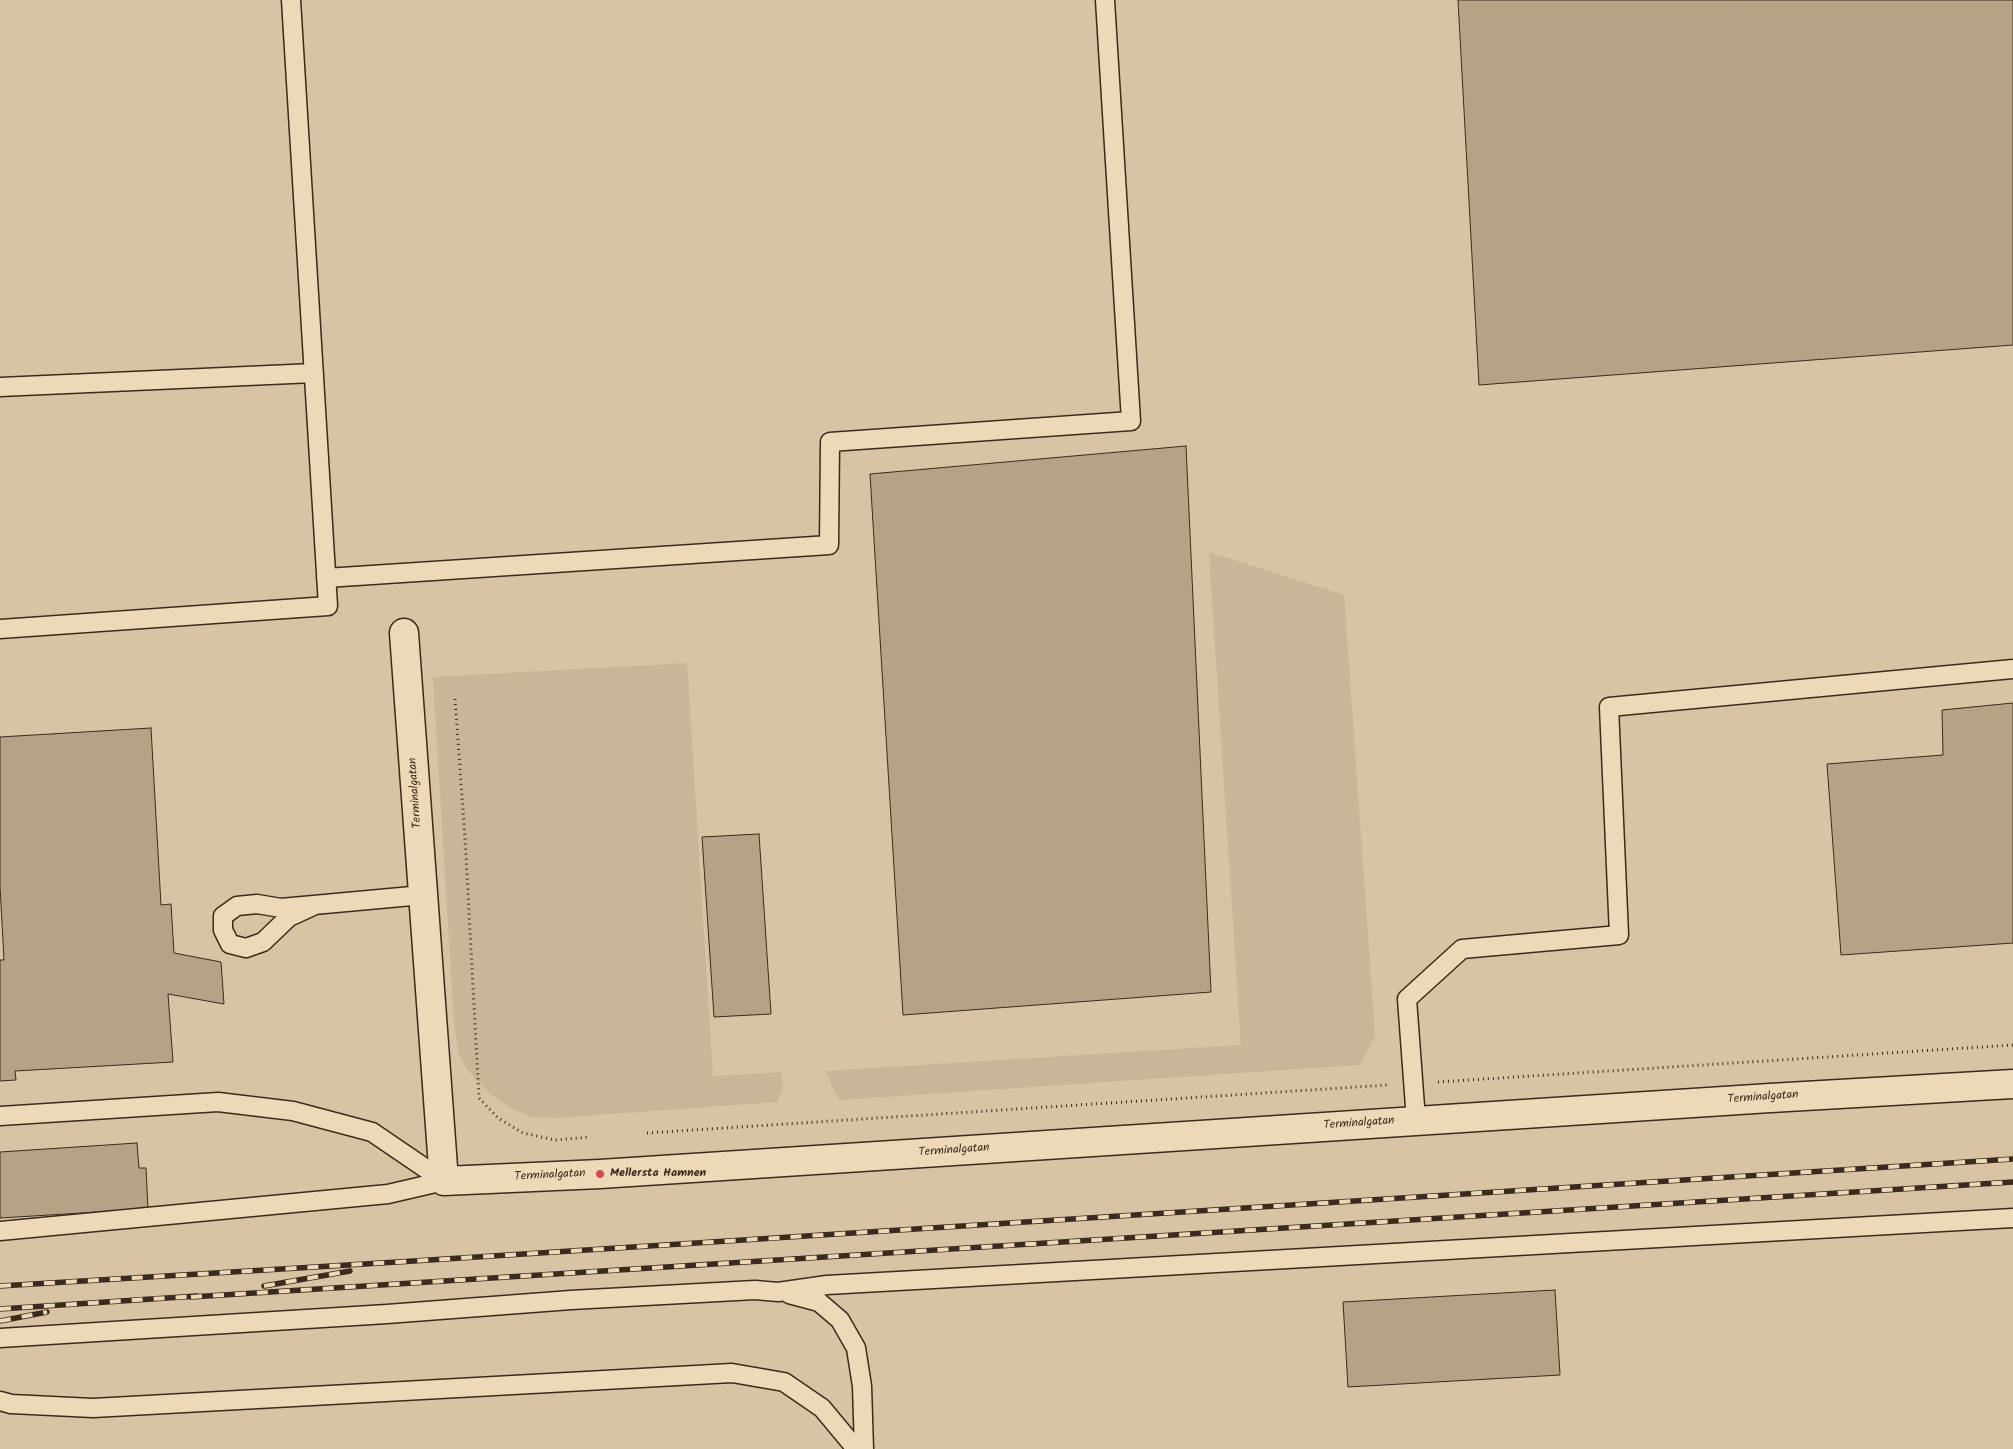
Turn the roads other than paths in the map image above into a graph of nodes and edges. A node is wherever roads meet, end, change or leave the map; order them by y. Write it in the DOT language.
graph roads {
  1 [pos="291,0"];
  2 [pos="1105,0"];
  3 [pos="314,373"];
  4 [pos="0,387"];
  5 [pos="326,578"];
  6 [pos="0,629"];
  7 [pos="404,633"];
  8 [pos="2013,669"];
  9 [pos="423,895"];
  10 [pos="314,906"];
  11 [pos="2013,1084"];
  12 [pos="0,1116"];
  13 [pos="1416,1120"];
  14 [pos="444,1181"];
  15 [pos="2013,1218"];
  16 [pos="0,1231"];
  17 [pos="778,1292"];
  18 [pos="0,1338"];
  19 [pos="0,1401"];
  20 [pos="854,1449"];
  21 [pos="864,1449"];
  1 -- 3 [label="lane"];
  2 -- 5 [label="lane"];
  3 -- 4 [label="lane"];
  3 -- 5 [label="lane"];
  5 -- 6 [label="lane"];
  7 -- 9 [label="street, Terminalgatan"];
  8 -- 13 [label="lane"];
  9 -- 10 [label="lane"];
  9 -- 14 [label="street, Terminalgatan"];
  10 -- 10 [label="lane"];
  11 -- 13 [label="street, Terminalgatan"];
  12 -- 14 [label="lane"];
  13 -- 14 [label="street, Terminalgatan"];
  14 -- 16 [label="lane"];
  15 -- 17 [label="lane"];
  17 -- 18 [label="lane"];
  17 -- 21 [label="lane"];
  19 -- 20 [label="lane"];
}
